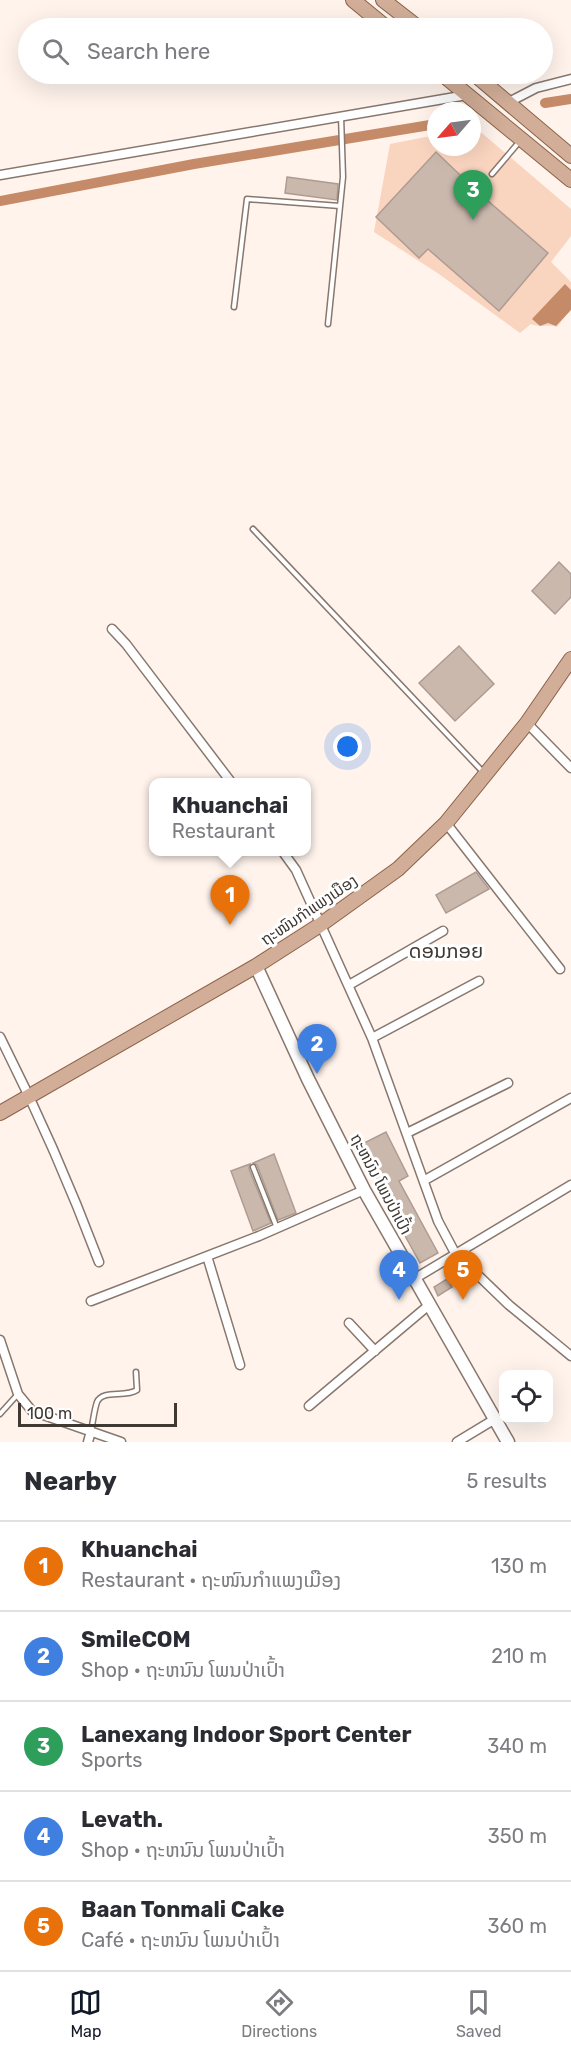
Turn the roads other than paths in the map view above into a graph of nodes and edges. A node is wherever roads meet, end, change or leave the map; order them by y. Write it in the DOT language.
graph roads {
  1 [pos="353,0"];
  2 [pos="383,0"];
  3 [pos="375,18"];
  4 [pos="406,18"];
  5 [pos="571,79"];
  6 [pos="454,84"];
  7 [pos="486,84"];
  8 [pos="552,84"];
  9 [pos="553,84"];
  10 [pos="467,94"];
  11 [pos="509,102"];
  12 [pos="340,115"];
  13 [pos="523,138"];
  14 [pos="571,156"];
  15 [pos="492,174"];
  16 [pos="0,175"];
  17 [pos="571,180"];
  18 [pos="340,206"];
  19 [pos="234,307"];
  20 [pos="328,324"];
  21 [pos="253,529"];
  22 [pos="112,629"];
  23 [pos="571,659"];
  24 [pos="527,723"];
  25 [pos="571,768"];
  26 [pos="486,774"];
  27 [pos="227,778"];
  28 [pos="446,824"];
  29 [pos="286,856"];
  30 [pos="320,925"];
  31 [pos="443,931"];
  32 [pos="256,966"];
  33 [pos="560,969"];
  34 [pos="479,981"];
  35 [pos="349,986"];
  36 [pos="0,1037"];
  37 [pos="372,1038"];
  38 [pos="508,1083"];
  39 [pos="30,1095"];
  40 [pos="571,1098"];
  41 [pos="0,1113"];
  42 [pos="407,1134"];
  43 [pos="253,1167"];
  44 [pos="424,1180"];
  45 [pos="571,1185"];
  46 [pos="364,1190"];
  47 [pos="277,1228"];
  48 [pos="455,1253"];
  49 [pos="207,1256"];
  50 [pos="99,1262"];
  51 [pos="414,1279"];
  52 [pos="91,1301"];
  53 [pos="429,1305"];
  54 [pos="349,1323"];
  55 [pos="0,1340"];
  56 [pos="375,1351"];
  57 [pos="571,1356"];
  58 [pos="240,1365"];
  59 [pos="136,1372"];
  60 [pos="18,1394"];
  61 [pos="309,1406"];
  62 [pos="0,1414"];
  63 [pos="495,1419"];
  64 [pos="91,1431"];
  65 [pos="88,1442"];
  66 [pos="121,1442"];
  67 [pos="456,1442"];
  68 [pos="508,1442"];
  1 -- 3 [label="main road"];
  2 -- 4 [label="main road"];
  5 -- 9 [label="street"];
  6 -- 10 [label="main road"];
  7 -- 11 [label="main road"];
  8 -- 11 [label="street"];
  10 -- 12 [label="street"];
  10 -- 13 [label="main road"];
  11 -- 14 [label="main road"];
  12 -- 16 [label="street"];
  12 -- 18 [label="lane"];
  13 -- 15 [label="lane"];
  13 -- 17 [label="main road"];
  18 -- 19 [label="lane"];
  18 -- 20 [label="lane"];
  21 -- 26 [label="lane"];
  22 -- 27 [label="street"];
  23 -- 24 [label="main road, ຖະໜົນກຳແພງເມືອງ"];
  24 -- 25 [label="street"];
  24 -- 26 [label="main road, ຖະໜົນກຳແພງເມືອງ"];
  26 -- 28 [label="main road, ຖະໜົນກຳແພງເມືອງ"];
  28 -- 30 [label="main road, ຖະໜົນກຳແພງເມືອງ"];
  28 -- 33 [label="street"];
  29 -- 30 [label="street"];
  30 -- 32 [label="main road, ຖະໜົນກຳແພງເມືອງ"];
  30 -- 35 [label="street"];
  31 -- 35 [label="street"];
  32 -- 39 [label="main road, ຖະໜົນກຳແພງເມືອງ"];
  32 -- 46 [label="street, ຖະຫນົນ ໂພນປ່າເປົ້າ"];
  34 -- 37 [label="street"];
  35 -- 37 [label="street"];
  36 -- 39 [label="street"];
  37 -- 42 [label="street"];
  38 -- 42 [label="street"];
  39 -- 41 [label="main road, ຖະໜົນກຳແພງເມືອງ"];
  39 -- 50 [label="street"];
  40 -- 44 [label="street"];
  42 -- 44 [label="street"];
  43 -- 47 [label="lane"];
  44 -- 48 [label="street"];
  45 -- 48 [label="street"];
  46 -- 47 [label="street"];
  46 -- 51 [label="street, ຖະຫນົນ ໂພນປ່າເປົ້າ"];
  47 -- 49 [label="street"];
  48 -- 51 [label="street"];
  48 -- 57 [label="street"];
  49 -- 52 [label="street"];
  49 -- 58 [label="street"];
  51 -- 53 [label="street, ຖະຫນົນ ໂພນປ່າເປົ້າ"];
  53 -- 56 [label="street"];
  53 -- 63 [label="street, ຖະຫນົນ ໂພນປ່າເປົ້າ"];
  54 -- 56 [label="street"];
  55 -- 60 [label="street"];
  56 -- 61 [label="street"];
  59 -- 64 [label="lane"];
  60 -- 62 [label="lane"];
  60 -- 64 [label="street"];
  63 -- 67 [label="street"];
  63 -- 68 [label="street, ຖະຫນົນ ໂພນປ່າເປົ້າ"];
  64 -- 65 [label="street"];
  64 -- 66 [label="street"];
}
